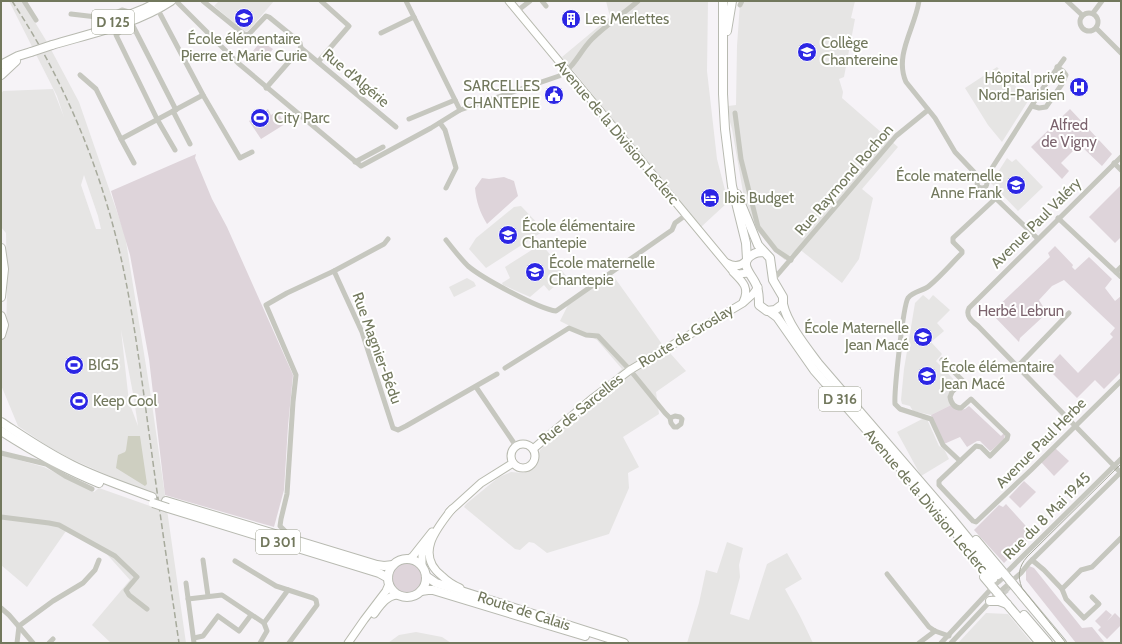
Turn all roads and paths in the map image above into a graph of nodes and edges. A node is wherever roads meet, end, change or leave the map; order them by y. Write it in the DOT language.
graph roads {
  1 [pos="24,1"];
  2 [pos="171,1"];
  3 [pos="176,1"];
  4 [pos="203,1"];
  5 [pos="321,1"];
  6 [pos="406,1"];
  7 [pos="509,1"];
  8 [pos="530,1"];
  9 [pos="542,1"];
  10 [pos="638,1"];
  11 [pos="723,1"];
  12 [pos="732,1"];
  13 [pos="919,1"];
  14 [pos="1067,1"];
  15 [pos="1102,1"];
  16 [pos="210,3"];
  17 [pos="159,4"];
  18 [pos="546,6"];
  19 [pos="517,12"];
  20 [pos="1093,13"];
  21 [pos="71,14"];
  22 [pos="1082,15"];
  23 [pos="414,17"];
  24 [pos="36,20"];
  25 [pos="131,20"];
  26 [pos="1096,28"];
  27 [pos="381,33"];
  28 [pos="301,48"];
  29 [pos="28,53"];
  30 [pos="1121,53"];
  31 [pos="723,55"];
  32 [pos="1064,59"];
  33 [pos="318,62"];
  34 [pos="1,65"];
  35 [pos="1057,67"];
  36 [pos="566,72"];
  37 [pos="1,75"];
  38 [pos="80,75"];
  39 [pos="266,88"];
  40 [pos="203,95"];
  41 [pos="456,100"];
  42 [pos="1032,106"];
  43 [pos="174,110"];
  44 [pos="460,110"];
  45 [pos="928,110"];
  46 [pos="735,113"];
  47 [pos="157,119"];
  48 [pos="409,119"];
  49 [pos="440,123"];
  50 [pos="396,127"];
  51 [pos="121,139"];
  52 [pos="190,144"];
  53 [pos="383,147"];
  54 [pos="174,150"];
  55 [pos="252,152"];
  56 [pos="1121,156"];
  57 [pos="356,162"];
  58 [pos="134,163"];
  59 [pos="1114,163"];
  60 [pos="1121,170"];
  61 [pos="731,176"];
  62 [pos="985,179"];
  63 [pos="979,180"];
  64 [pos="446,188"];
  65 [pos="985,188"];
  66 [pos="996,198"];
  67 [pos="686,215"];
  68 [pos="1058,218"];
  69 [pos="1038,238"];
  70 [pos="388,239"];
  71 [pos="446,240"];
  72 [pos="1,248"];
  73 [pos="764,252"];
  74 [pos="746,260"];
  75 [pos="789,262"];
  76 [pos="770,264"];
  77 [pos="729,266"];
  78 [pos="1121,267"];
  79 [pos="334,271"];
  80 [pos="1116,272"];
  81 [pos="749,273"];
  82 [pos="1121,277"];
  83 [pos="773,280"];
  84 [pos="758,287"];
  85 [pos="1,297"];
  86 [pos="743,303"];
  87 [pos="783,304"];
  88 [pos="760,306"];
  89 [pos="769,311"];
  90 [pos="1069,313"];
  91 [pos="1,316"];
  92 [pos="1,334"];
  93 [pos="942,360"];
  94 [pos="1018,366"];
  95 [pos="506,368"];
  96 [pos="630,370"];
  97 [pos="497,374"];
  98 [pos="1121,380"];
  99 [pos="476,387"];
  100 [pos="670,418"];
  101 [pos="1,422"];
  102 [pos="1075,426"];
  103 [pos="1,431"];
  104 [pos="516,446"];
  105 [pos="533,449"];
  106 [pos="1,453"];
  107 [pos="1121,459"];
  108 [pos="960,461"];
  109 [pos="513,463"];
  110 [pos="1114,466"];
  111 [pos="1121,473"];
  112 [pos="917,483"];
  113 [pos="92,489"];
  114 [pos="153,500"];
  115 [pos="167,504"];
  116 [pos="452,509"];
  117 [pos="1,517"];
  118 [pos="431,534"];
  119 [pos="1121,538"];
  120 [pos="324,549"];
  121 [pos="409,559"];
  122 [pos="99,560"];
  123 [pos="203,560"];
  124 [pos="1032,560"];
  125 [pos="235,561"];
  126 [pos="393,565"];
  127 [pos="422,566"];
  128 [pos="887,574"];
  129 [pos="426,576"];
  130 [pos="388,581"];
  131 [pos="186,583"];
  132 [pos="1002,584"];
  133 [pos="1062,589"];
  134 [pos="288,590"];
  135 [pos="421,591"];
  136 [pos="397,595"];
  137 [pos="208,596"];
  138 [pos="1092,597"];
  139 [pos="188,599"];
  140 [pos="990,601"];
  141 [pos="501,604"];
  142 [pos="1008,604"];
  143 [pos="1,608"];
  144 [pos="146,609"];
  145 [pos="252,615"];
  146 [pos="264,623"];
  147 [pos="19,626"];
  148 [pos="935,631"];
  149 [pos="948,635"];
  150 [pos="53,639"];
  151 [pos="194,640"];
  152 [pos="952,641"];
  153 [pos="17,643"];
  154 [pos="33,643"];
  155 [pos="49,643"];
  156 [pos="260,643"];
  157 [pos="289,643"];
  158 [pos="349,643"];
  159 [pos="606,643"];
  160 [pos="624,643"];
  161 [pos="918,643"];
  162 [pos="940,643"];
  163 [pos="1040,643"];
  164 [pos="1048,643"];
  165 [pos="1055,643"];
  166 [pos="1062,643"];
  1 -- 24 [label="street"];
  2 -- 17 [label="main road, D 125"];
  3 -- 39 [label="street"];
  4 -- 16 [label="street"];
  5 -- 33 [label="street"];
  6 -- 23 [label="street"];
  7 -- 19 [label="main road, Avenue de la Division Leclerc"];
  8 -- 19 [label="street"];
  9 -- 18 [label="street"];
  10 -- 36 [label="street"];
  11 -- 31 [label="main road"];
  12 -- 31 [label="main road"];
  13 -- 45 [label="street"];
  14 -- 22 [label="street"];
  15 -- 20 [label="street"];
  16 -- 28 [label="street, Rue d'Algérie"];
  17 -- 25 [label="main road, D 125"];
  17 -- 40 [label="street"];
  19 -- 36 [label="main road, Avenue de la Division Leclerc"];
  20 -- 22 [label="street"];
  20 -- 26 [label="street"];
  21 -- 25 [label="street"];
  22 -- 26 [label="street"];
  23 -- 27 [label="street"];
  23 -- 41 [label="street"];
  25 -- 29 [label="main road, D 125, bridge"];
  25 -- 43 [label="street"];
  25 -- 47 [label="street"];
  26 -- 30 [label="street"];
  28 -- 33 [label="street, Rue d'Algérie"];
  28 -- 39 [label="street"];
  29 -- 34 [label="main road, D 125"];
  29 -- 37 [label="main road, D 125"];
  31 -- 61 [label="main road"];
  32 -- 35 [label="street"];
  33 -- 50 [label="street, Rue d'Algérie"];
  35 -- 42 [label="street"];
  35 -- 42 [label="street"];
  36 -- 44 [label="street"];
  36 -- 67 [label="main road, Avenue de la Division Leclerc"];
  38 -- 51 [label="street"];
  39 -- 57 [label="street"];
  40 -- 43 [label="street"];
  40 -- 55 [label="street"];
  41 -- 44 [label="street"];
  41 -- 48 [label="street"];
  42 -- 62 [label="street"];
  43 -- 47 [label="street"];
  43 -- 52 [label="street"];
  44 -- 49 [label="street"];
  45 -- 63 [label="street"];
  45 -- 75 [label="street, Rue Raymond Rochon"];
  46 -- 75 [label="street"];
  47 -- 51 [label="street"];
  47 -- 54 [label="street"];
  49 -- 57 [label="street"];
  49 -- 64 [label="street"];
  51 -- 58 [label="street"];
  53 -- 57 [label="street"];
  56 -- 59 [label="street, Avenue Paul Valéry"];
  59 -- 60 [label="street"];
  59 -- 68 [label="street, Avenue Paul Valéry"];
  61 -- 73 [label="main road, Avenue de la Division Leclerc"];
  61 -- 74 [label="main road"];
  62 -- 63 [label="street"];
  62 -- 65 [label="street"];
  63 -- 65 [label="street"];
  65 -- 66 [label="street"];
  66 -- 69 [label="street"];
  66 -- 108 [label="street"];
  67 -- 71 [label="street"];
  67 -- 77 [label="main road, Avenue de la Division Leclerc"];
  68 -- 69 [label="street, Avenue Paul Valéry"];
  68 -- 80 [label="street"];
  69 -- 94 [label="street, Avenue Paul Valéry"];
  70 -- 79 [label="street"];
  72 -- 85 [label="main road"];
  73 -- 74 [label="main road"];
  73 -- 76 [label="main road, Avenue de la Division Leclerc"];
  74 -- 77 [label="main road"];
  74 -- 81 [label="main road"];
  75 -- 76 [label="street"];
  75 -- 83 [label="street, Rue Raymond Rochon"];
  76 -- 83 [label="main road, Avenue de la Division Leclerc"];
  77 -- 81 [label="main road"];
  77 -- 86 [label="main road, Avenue de la Division Leclerc"];
  78 -- 80 [label="street"];
  79 -- 99 [label="street, Rue Magnier-Bédu"];
  79 -- 120 [label="street"];
  80 -- 82 [label="street"];
  81 -- 84 [label="main road"];
  83 -- 87 [label="main road, Avenue de la Division Leclerc"];
  84 -- 86 [label="main road, Route de Groslay"];
  84 -- 88 [label="main road"];
  86 -- 88 [label="main road, Route de Groslay"];
  86 -- 96 [label="main road, Route de Groslay"];
  87 -- 89 [label="main road"];
  87 -- 112 [label="main road, Avenue de la Division Leclerc / D 316"];
  88 -- 89 [label="main road, Avenue de la Division Leclerc"];
  89 -- 112 [label="main road, Avenue de la Division Leclerc / D 316"];
  90 -- 94 [label="street"];
  91 -- 92 [label="main road"];
  93 -- 108 [label="street"];
  94 -- 102 [label="street"];
  95 -- 96 [label="street"];
  96 -- 100 [label="street"];
  96 -- 105 [label="main road, Rue de Sarcelles"];
  97 -- 99 [label="street"];
  98 -- 102 [label="street, Avenue Paul Herbe"];
  99 -- 104 [label="street"];
  101 -- 114 [label="main road, D 301"];
  102 -- 108 [label="street, Avenue Paul Herbe"];
  102 -- 110 [label="street"];
  103 -- 114 [label="main road, D 301"];
  104 -- 105 [label="main road"];
  104 -- 109 [label="main road"];
  105 -- 109 [label="main road"];
  106 -- 113 [label="street"];
  107 -- 110 [label="street, Rue du 8 Mai 1945"];
  109 -- 116 [label="main road"];
  110 -- 111 [label="street"];
  110 -- 132 [label="street, Rue du 8 Mai 1945"];
  111 -- 124 [label="street, Rue du 8 Mai 1945"];
  112 -- 132 [label="main road, Avenue de la Division Leclerc / D 316"];
  112 -- 132 [label="main road"];
  114 -- 115 [label="main road, D 301, bridge"];
  115 -- 120 [label="main road, D 301"];
  115 -- 130 [label="main road, D 301"];
  116 -- 118 [label="main road"];
  116 -- 141 [label="main road"];
  117 -- 144 [label="street"];
  118 -- 121 [label="main road"];
  118 -- 127 [label="main road"];
  119 -- 133 [label="street"];
  120 -- 126 [label="main road, D 301"];
  121 -- 126 [label="main road"];
  121 -- 127 [label="main road"];
  122 -- 147 [label="street"];
  123 -- 137 [label="street"];
  124 -- 132 [label="street, Rue du 8 Mai 1945"];
  124 -- 133 [label="street"];
  125 -- 134 [label="street"];
  126 -- 130 [label="main road"];
  127 -- 129 [label="main road"];
  128 -- 148 [label="street"];
  129 -- 135 [label="main road"];
  129 -- 141 [label="main road, Route de Calais"];
  130 -- 136 [label="main road"];
  130 -- 158 [label="main road"];
  131 -- 139 [label="street"];
  132 -- 140 [label="street, Rue du 8 Mai 1945"];
  132 -- 142 [label="main road"];
  132 -- 149 [label="street, Rue du 8 Mai 1945"];
  132 -- 164 [label="main road, Avenue de la Division Leclerc / D 316"];
  132 -- 165 [label="main road, Avenue de la Division Leclerc / D 316"];
  132 -- 166 [label="main road"];
  133 -- 138 [label="street"];
  134 -- 146 [label="street"];
  134 -- 157 [label="street"];
  135 -- 136 [label="main road"];
  135 -- 159 [label="main road, Route de Calais"];
  136 -- 158 [label="main road"];
  137 -- 139 [label="street"];
  137 -- 145 [label="street"];
  139 -- 151 [label="street"];
  140 -- 142 [label="main road"];
  140 -- 152 [label="street, Rue du 8 Mai 1945"];
  141 -- 160 [label="main road, Route de Calais"];
  142 -- 163 [label="main road"];
  143 -- 147 [label="street"];
  145 -- 146 [label="street"];
  145 -- 151 [label="street"];
  146 -- 156 [label="street"];
  147 -- 153 [label="street"];
  147 -- 154 [label="street"];
  148 -- 149 [label="street"];
  148 -- 161 [label="street"];
  149 -- 152 [label="street"];
  149 -- 162 [label="street, Rue du 8 Mai 1945"];
  150 -- 155 [label="street"];
}
